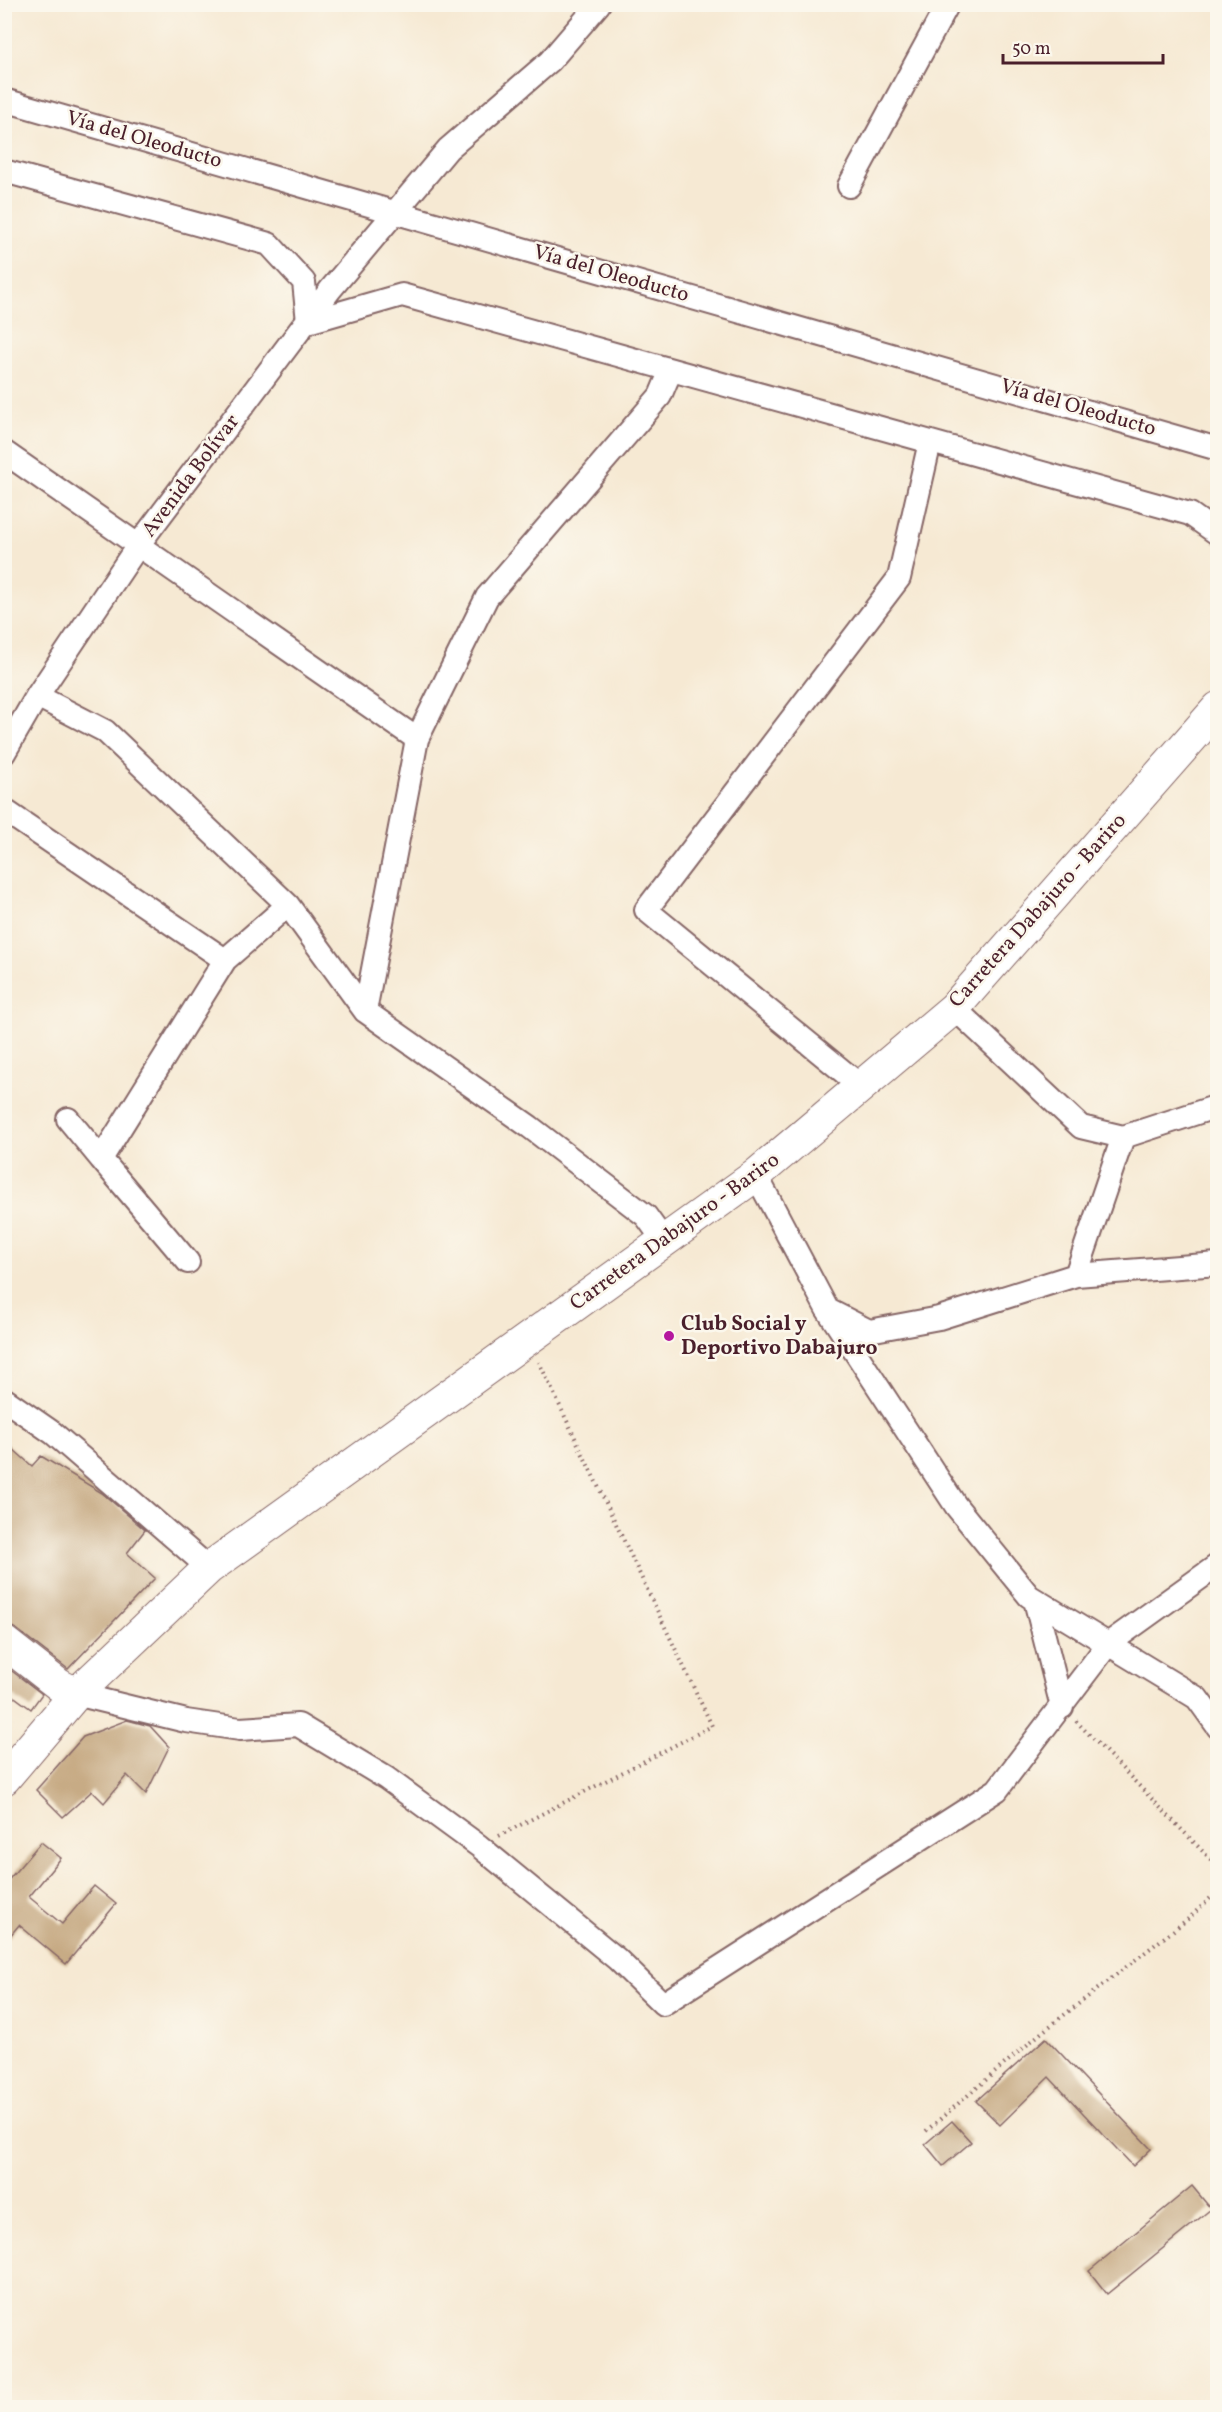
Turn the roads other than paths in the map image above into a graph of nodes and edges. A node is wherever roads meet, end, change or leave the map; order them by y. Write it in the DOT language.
graph roads {
  1 [pos="599,4"];
  2 [pos="948,4"];
  3 [pos="4,100"];
  4 [pos="4,171"];
  5 [pos="849,186"];
  6 [pos="395,212"];
  7 [pos="308,322"];
  8 [pos="671,370"];
  9 [pos="930,442"];
  10 [pos="1218,448"];
  11 [pos="4,452"];
  12 [pos="1218,534"];
  13 [pos="139,544"];
  14 [pos="38,696"];
  15 [pos="1218,708"];
  16 [pos="417,739"];
  17 [pos="4,753"];
  18 [pos="4,810"];
  19 [pos="288,905"];
  20 [pos="225,960"];
  21 [pos="954,1008"];
  22 [pos="365,1011"];
  23 [pos="862,1087"];
  24 [pos="1218,1106"];
  25 [pos="68,1119"];
  26 [pos="1123,1137"];
  27 [pos="100,1159"];
  28 [pos="756,1175"];
  29 [pos="664,1241"];
  30 [pos="188,1262"];
  31 [pos="1218,1264"];
  32 [pos="1076,1275"];
  33 [pos="827,1309"];
  34 [pos="4,1399"];
  35 [pos="1218,1565"];
  36 [pos="209,1568"];
  37 [pos="1035,1600"];
  38 [pos="4,1642"];
  39 [pos="1108,1644"];
  40 [pos="76,1694"];
  41 [pos="1062,1707"];
  42 [pos="1218,1727"];
  43 [pos="4,1779"];
  1 -- 6 [label="street, Avenida Bolívar"];
  2 -- 5 [label="street"];
  3 -- 6 [label="street, Vía del Oleoducto"];
  4 -- 7 [label="street"];
  6 -- 7 [label="street, Avenida Bolívar"];
  6 -- 10 [label="street, Vía del Oleoducto"];
  7 -- 8 [label="street"];
  7 -- 13 [label="street, Avenida Bolívar"];
  8 -- 9 [label="street"];
  8 -- 16 [label="street"];
  9 -- 12 [label="street"];
  9 -- 23 [label="street"];
  11 -- 13 [label="street"];
  13 -- 14 [label="street, Avenida Bolívar"];
  13 -- 16 [label="street"];
  14 -- 17 [label="street, Avenida Bolívar"];
  14 -- 19 [label="street"];
  15 -- 21 [label="street, Carretera Dabajuro - Bariro"];
  16 -- 22 [label="street"];
  18 -- 20 [label="street"];
  19 -- 20 [label="street"];
  19 -- 22 [label="street"];
  20 -- 27 [label="street"];
  21 -- 23 [label="street, Carretera Dabajuro - Bariro"];
  21 -- 26 [label="street"];
  22 -- 29 [label="street"];
  23 -- 28 [label="street, Carretera Dabajuro - Bariro"];
  24 -- 26 [label="street"];
  25 -- 27 [label="street"];
  26 -- 32 [label="street"];
  27 -- 30 [label="street"];
  28 -- 29 [label="street, Carretera Dabajuro - Bariro"];
  28 -- 33 [label="street"];
  29 -- 36 [label="street, Carretera Dabajuro - Bariro"];
  31 -- 32 [label="street"];
  32 -- 33 [label="street"];
  33 -- 37 [label="street"];
  34 -- 36 [label="street"];
  35 -- 39 [label="street"];
  36 -- 40 [label="street, Carretera Dabajuro - Bariro"];
  37 -- 39 [label="street"];
  37 -- 41 [label="street"];
  38 -- 40 [label="street"];
  39 -- 41 [label="street"];
  39 -- 42 [label="street"];
  40 -- 41 [label="street"];
  40 -- 43 [label="street, Carretera Dabajuro - Bariro"];
}
